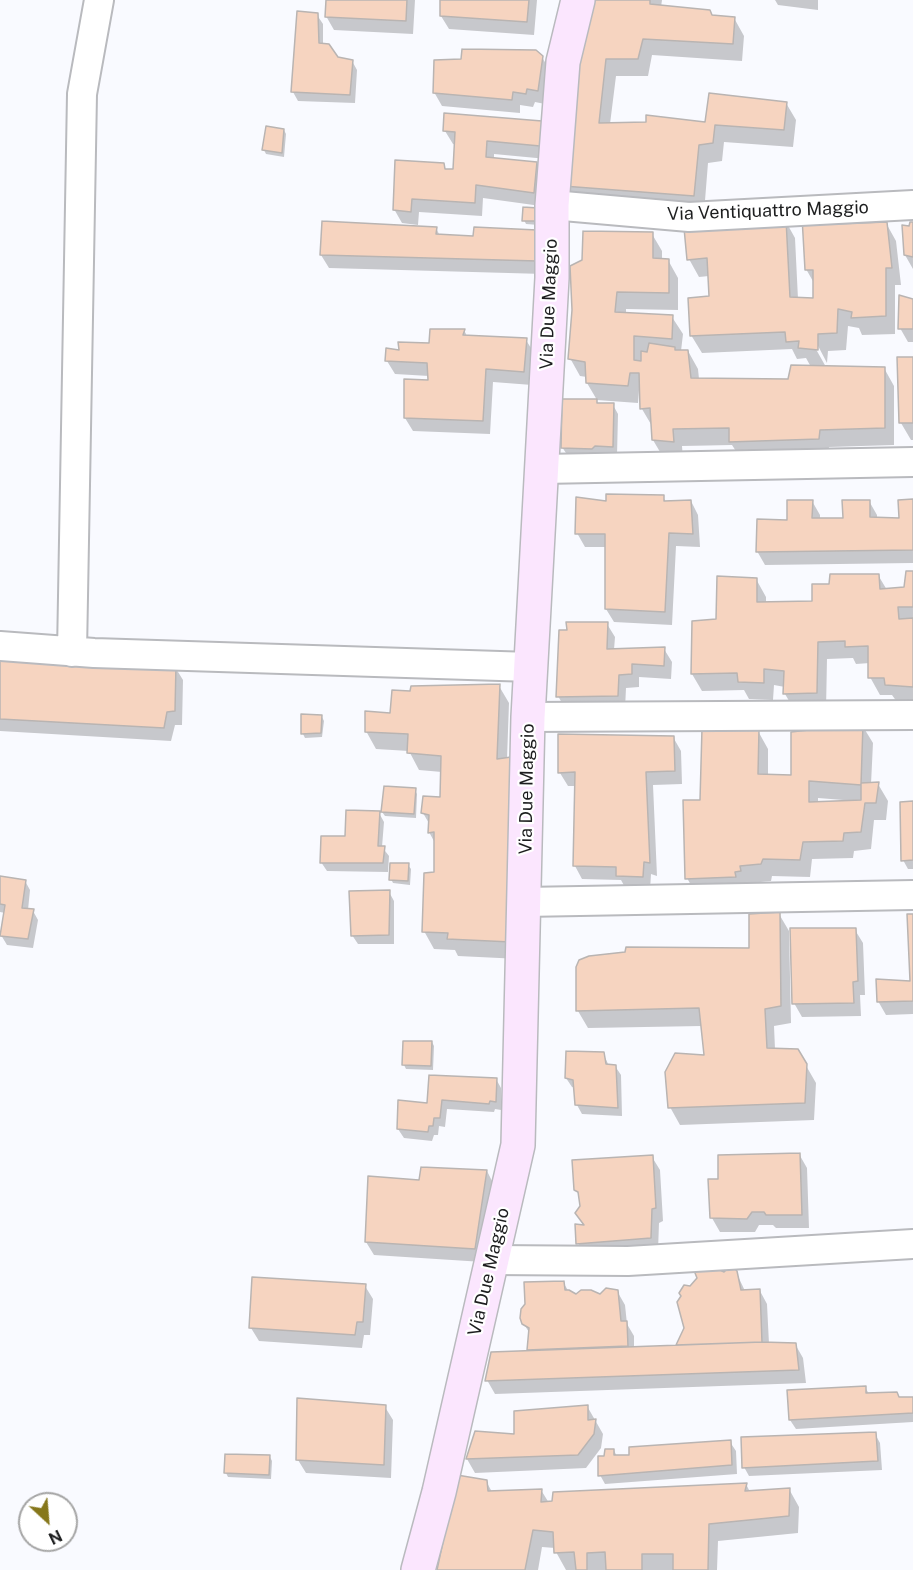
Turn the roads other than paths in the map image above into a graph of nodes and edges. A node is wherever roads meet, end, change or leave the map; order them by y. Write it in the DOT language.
graph roads {
  1 [pos="99,0"];
  2 [pos="578,0"];
  3 [pos="552,205"];
  4 [pos="913,205"];
  5 [pos="913,462"];
  6 [pos="542,468"];
  7 [pos="0,646"];
  8 [pos="72,652"];
  9 [pos="531,667"];
  10 [pos="913,715"];
  11 [pos="528,717"];
  12 [pos="913,895"];
  13 [pos="524,902"];
  14 [pos="913,1244"];
  15 [pos="492,1260"];
  16 [pos="418,1570"];
  1 -- 8 [label="street"];
  2 -- 3 [label="main road, Via Due Maggio"];
  3 -- 4 [label="street, Via Ventiquattro Maggio"];
  3 -- 6 [label="main road, Via Due Maggio"];
  5 -- 6 [label="street"];
  6 -- 9 [label="main road, Via Due Maggio"];
  7 -- 8 [label="street"];
  8 -- 9 [label="street"];
  9 -- 11 [label="main road, Via Due Maggio"];
  10 -- 11 [label="street"];
  11 -- 13 [label="main road, Via Due Maggio"];
  12 -- 13 [label="street"];
  13 -- 15 [label="main road, Via Due Maggio"];
  14 -- 15 [label="street"];
  15 -- 16 [label="main road, Via Due Maggio"];
}
